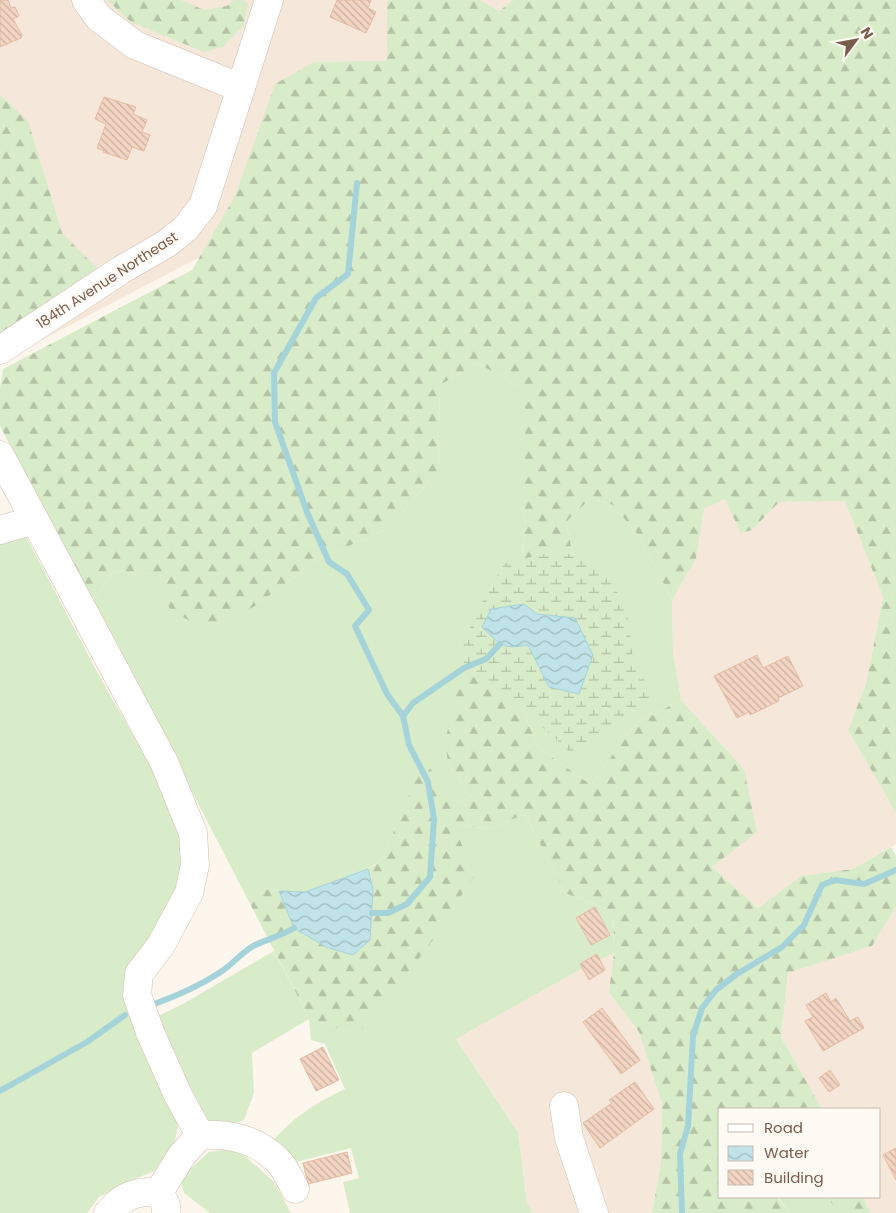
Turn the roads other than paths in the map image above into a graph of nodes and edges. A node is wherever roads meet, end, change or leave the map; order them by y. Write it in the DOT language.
graph roads {
  1 [pos="86,0"];
  2 [pos="268,0"];
  3 [pos="242,88"];
  4 [pos="0,350"];
  5 [pos="0,455"];
  6 [pos="34,520"];
  7 [pos="0,530"];
  8 [pos="564,1106"];
  9 [pos="200,1135"];
  10 [pos="295,1189"];
  11 [pos="163,1203"];
  12 [pos="108,1213"];
  13 [pos="594,1213"];
  1 -- 3 [label="street"];
  2 -- 3 [label="street, 184th Avenue Northeast"];
  3 -- 4 [label="street, 184th Avenue Northeast"];
  5 -- 6 [label="street"];
  6 -- 7 [label="street"];
  6 -- 9 [label="street"];
  8 -- 13 [label="street"];
  9 -- 10 [label="street"];
  9 -- 11 [label="street"];
  11 -- 12 [label="street"];
}
